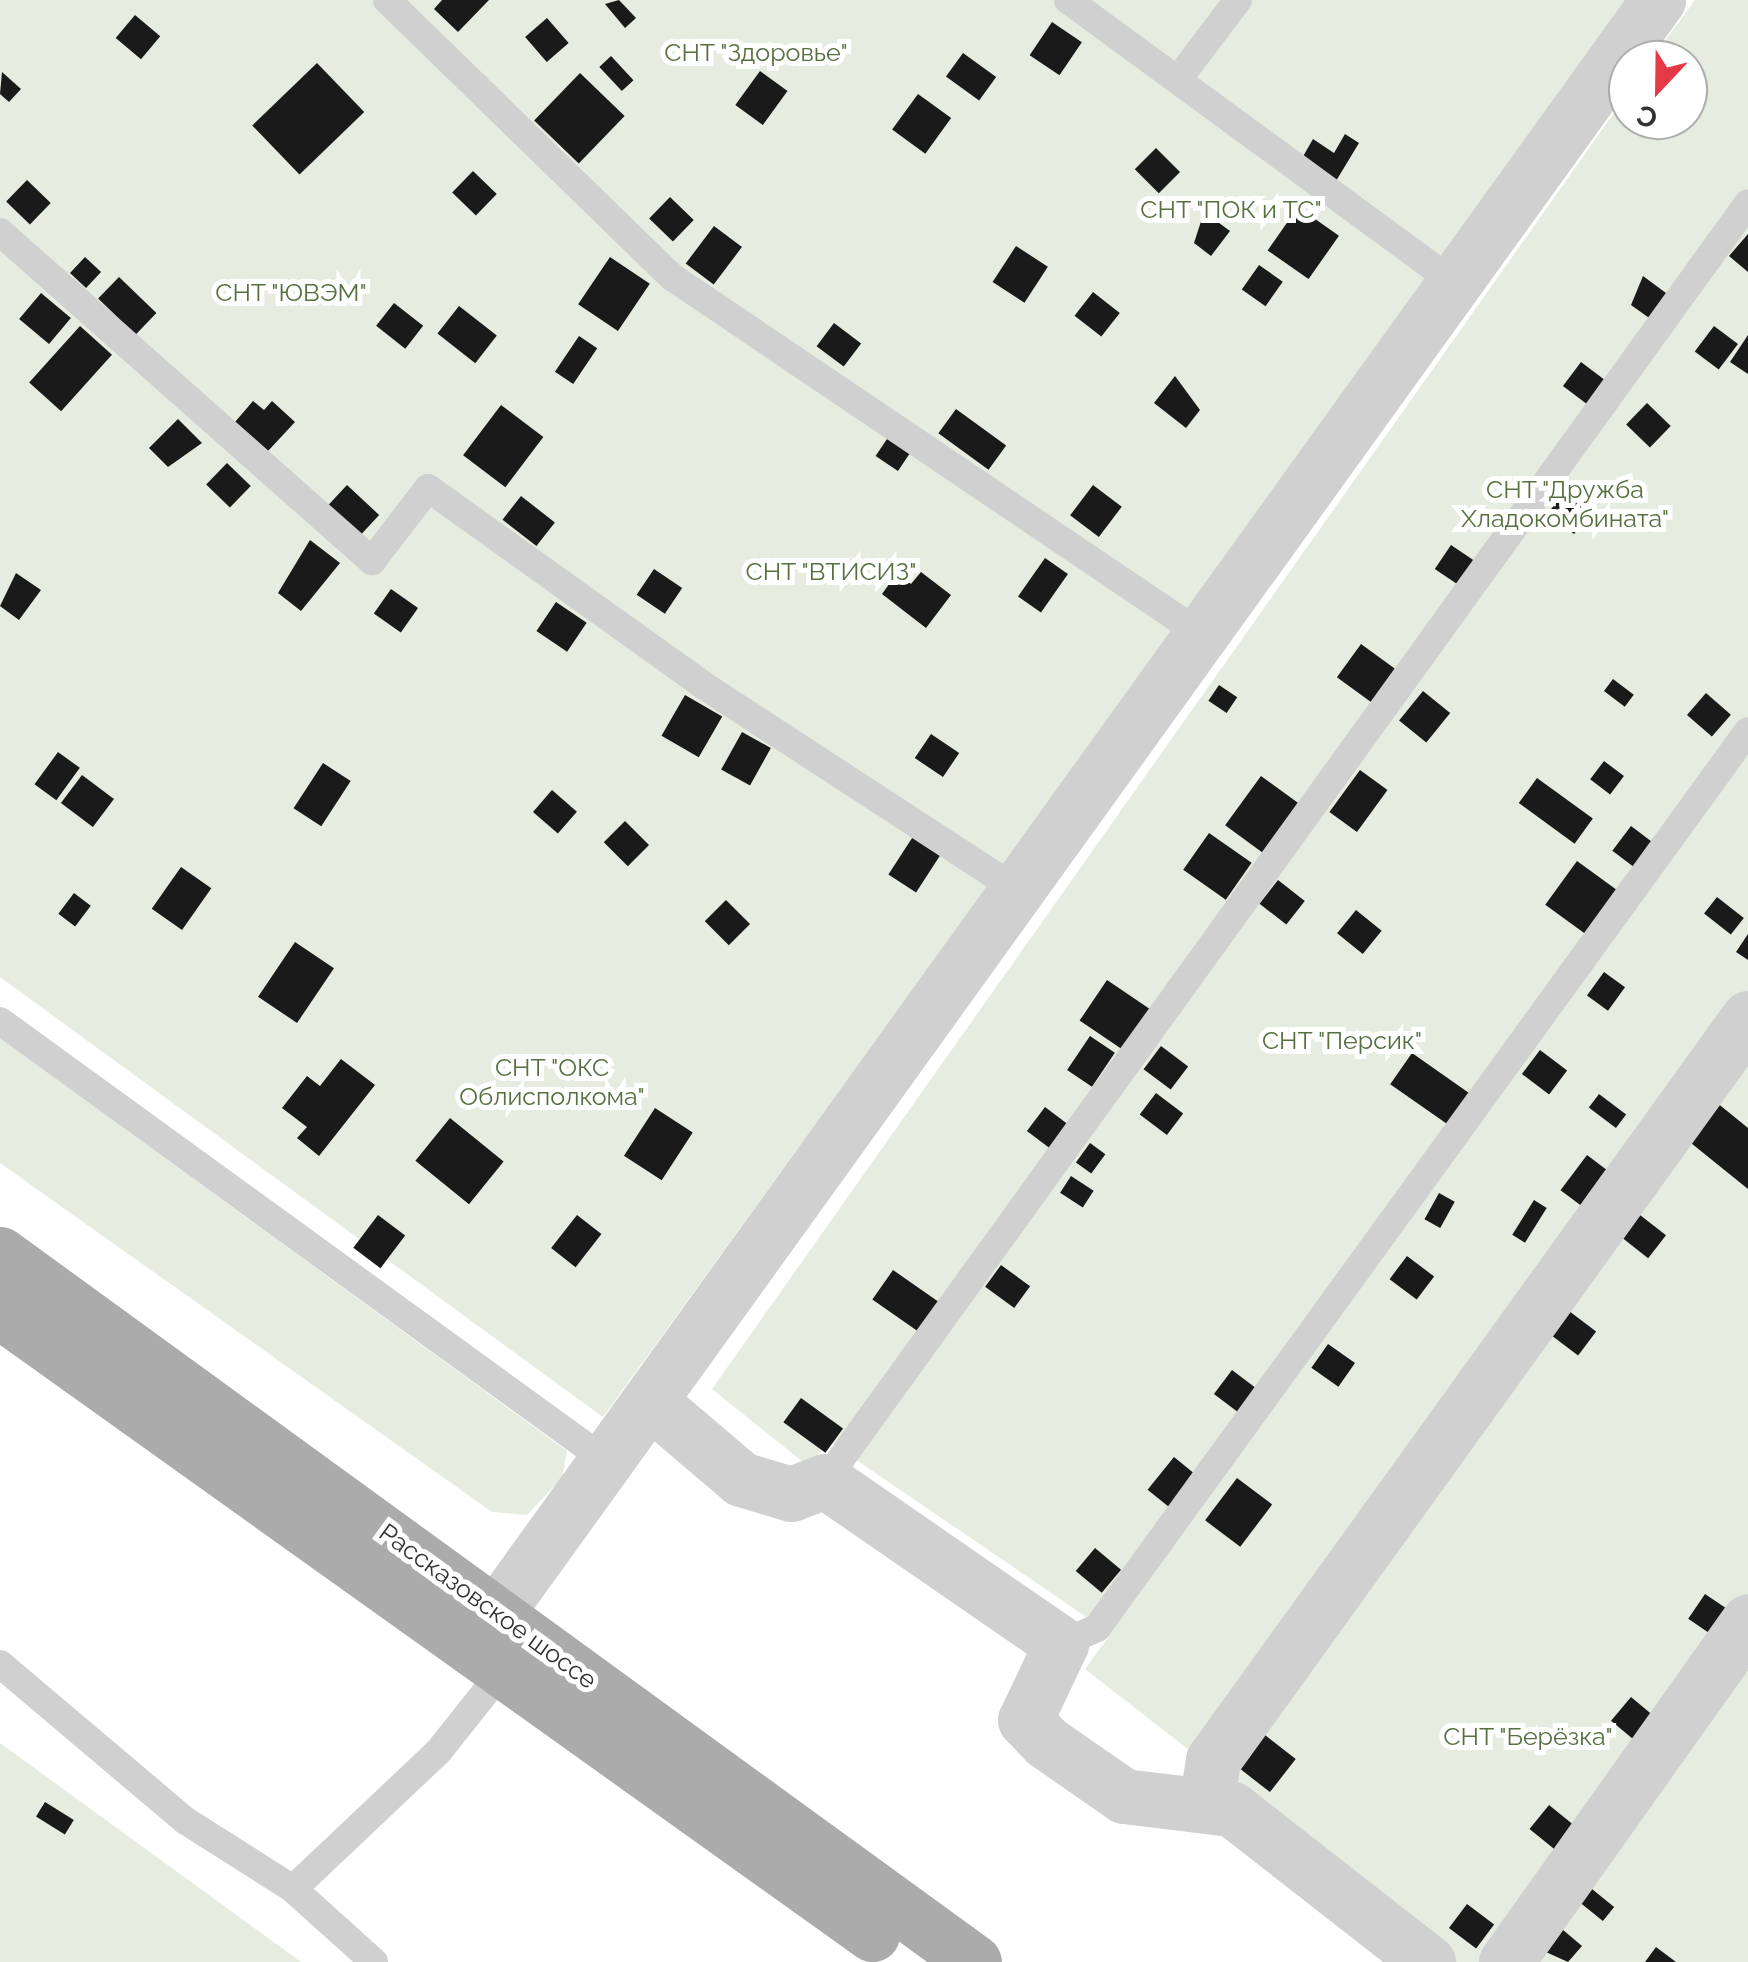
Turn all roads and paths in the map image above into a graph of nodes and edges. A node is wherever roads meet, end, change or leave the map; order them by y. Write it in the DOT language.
graph roads {
  1 [pos="387,0"];
  2 [pos="1068,0"];
  3 [pos="1238,0"];
  4 [pos="1658,0"];
  5 [pos="1179,78"];
  6 [pos="1748,202"];
  7 [pos="0,232"];
  8 [pos="1459,286"];
  9 [pos="1205,637"];
  10 [pos="1748,731"];
  11 [pos="1017,890"];
  12 [pos="1748,1018"];
  13 [pos="0,1021"];
  14 [pos="0,1254"];
  15 [pos="0,1311"];
  16 [pos="653,1404"];
  17 [pos="610,1464"];
  18 [pos="825,1480"];
  19 [pos="497,1612"];
  20 [pos="1748,1621"];
  21 [pos="1061,1644"];
  22 [pos="0,1664"];
  23 [pos="504,1668"];
  24 [pos="1206,1805"];
  25 [pos="293,1888"];
  26 [pos="374,1962"];
  27 [pos="910,1962"];
  28 [pos="974,1962"];
  29 [pos="1428,1962"];
  30 [pos="1506,1962"];
  1 -- 9 [label="lane"];
  2 -- 5 [label="lane"];
  3 -- 5 [label="lane"];
  4 -- 8 [label="street"];
  5 -- 8 [label="lane"];
  6 -- 18 [label="lane"];
  7 -- 11 [label="lane"];
  8 -- 9 [label="street"];
  9 -- 11 [label="street"];
  10 -- 21 [label="lane"];
  11 -- 16 [label="street"];
  12 -- 24 [label="street"];
  13 -- 17 [label="lane"];
  14 -- 19 [label="main road, Рассказовское шоссе"];
  15 -- 23 [label="main road, Рассказовское шоссе"];
  16 -- 17 [label="street"];
  16 -- 18 [label="street"];
  17 -- 19 [label="street"];
  18 -- 21 [label="street"];
  19 -- 28 [label="main road, Рассказовское шоссе"];
  20 -- 30 [label="street"];
  21 -- 24 [label="street"];
  22 -- 25 [label="lane"];
  23 -- 25 [label="lane"];
  23 -- 27 [label="main road, Рассказовское шоссе"];
  24 -- 29 [label="street"];
  25 -- 26 [label="lane"];
}
